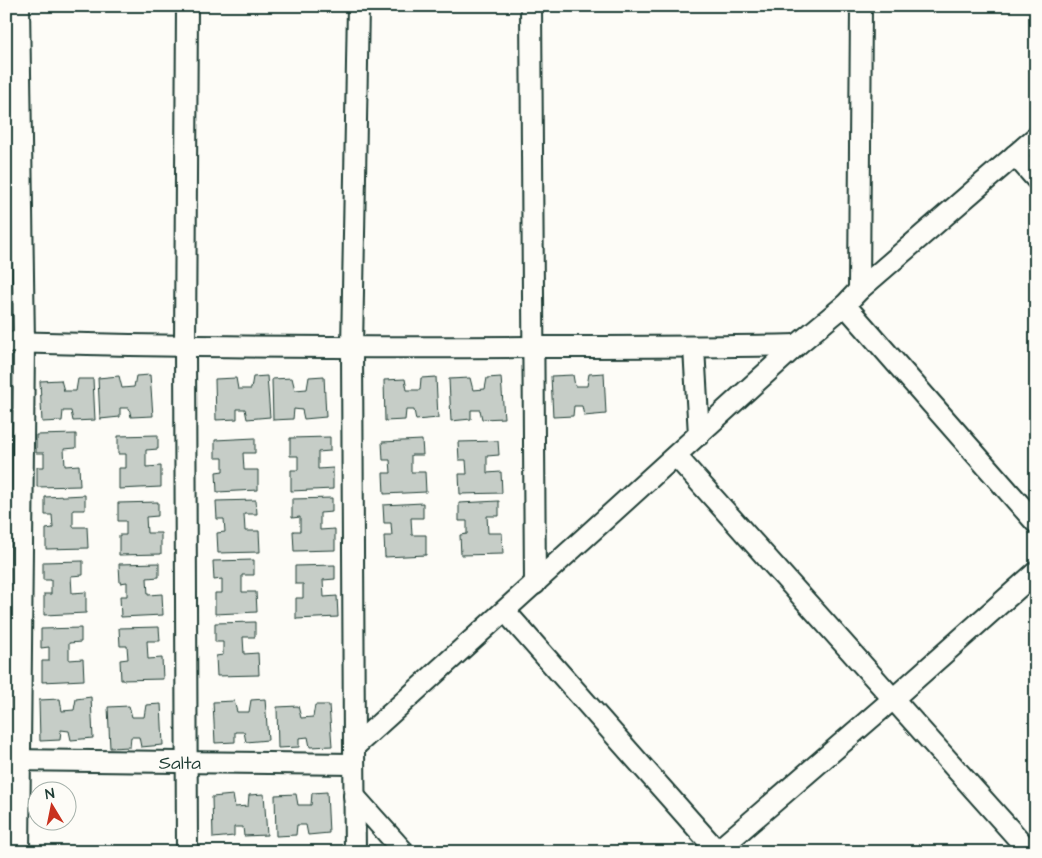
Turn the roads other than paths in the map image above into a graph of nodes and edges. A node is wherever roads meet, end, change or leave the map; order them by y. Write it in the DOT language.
graph roads {
  1 [pos="19,6"];
  2 [pos="187,6"];
  3 [pos="358,6"];
  4 [pos="531,6"];
  5 [pos="860,6"];
  6 [pos="1036,137"];
  7 [pos="1014,155"];
  8 [pos="1036,179"];
  9 [pos="859,290"];
  10 [pos="845,305"];
  11 [pos="15,343"];
  12 [pos="797,345"];
  13 [pos="185,346"];
  14 [pos="533,347"];
  15 [pos="352,348"];
  16 [pos="694,348"];
  17 [pos="698,435"];
  18 [pos="676,456"];
  19 [pos="1036,523"];
  20 [pos="1036,572"];
  21 [pos="535,584"];
  22 [pos="505,611"];
  23 [pos="893,699"];
  24 [pos="354,756"];
  25 [pos="13,760"];
  26 [pos="186,762"];
  27 [pos="354,796"];
  28 [pos="717,851"];
  29 [pos="19,852"];
  30 [pos="187,852"];
  31 [pos="355,852"];
  32 [pos="404,852"];
  33 [pos="1030,852"];
  1 -- 11 [label="street"];
  2 -- 13 [label="street"];
  3 -- 15 [label="street"];
  4 -- 14 [label="street"];
  5 -- 9 [label="street"];
  6 -- 7 [label="street"];
  7 -- 8 [label="street"];
  7 -- 9 [label="street"];
  9 -- 10 [label="street"];
  10 -- 12 [label="street"];
  10 -- 19 [label="street"];
  11 -- 13 [label="street"];
  11 -- 25 [label="street"];
  12 -- 16 [label="street"];
  12 -- 17 [label="street"];
  13 -- 15 [label="street"];
  13 -- 26 [label="street"];
  14 -- 15 [label="street"];
  14 -- 16 [label="street"];
  14 -- 21 [label="street"];
  15 -- 24 [label="street"];
  16 -- 17 [label="street"];
  17 -- 18 [label="street"];
  18 -- 21 [label="street"];
  18 -- 23 [label="street"];
  20 -- 23 [label="street"];
  21 -- 22 [label="street"];
  22 -- 24 [label="street"];
  22 -- 28 [label="street"];
  23 -- 28 [label="street"];
  23 -- 33 [label="street"];
  24 -- 26 [label="street, Salta"];
  24 -- 27 [label="street"];
  25 -- 26 [label="street, Salta"];
  25 -- 29 [label="street"];
  26 -- 30 [label="street"];
  27 -- 31 [label="street"];
  27 -- 32 [label="street"];
}
